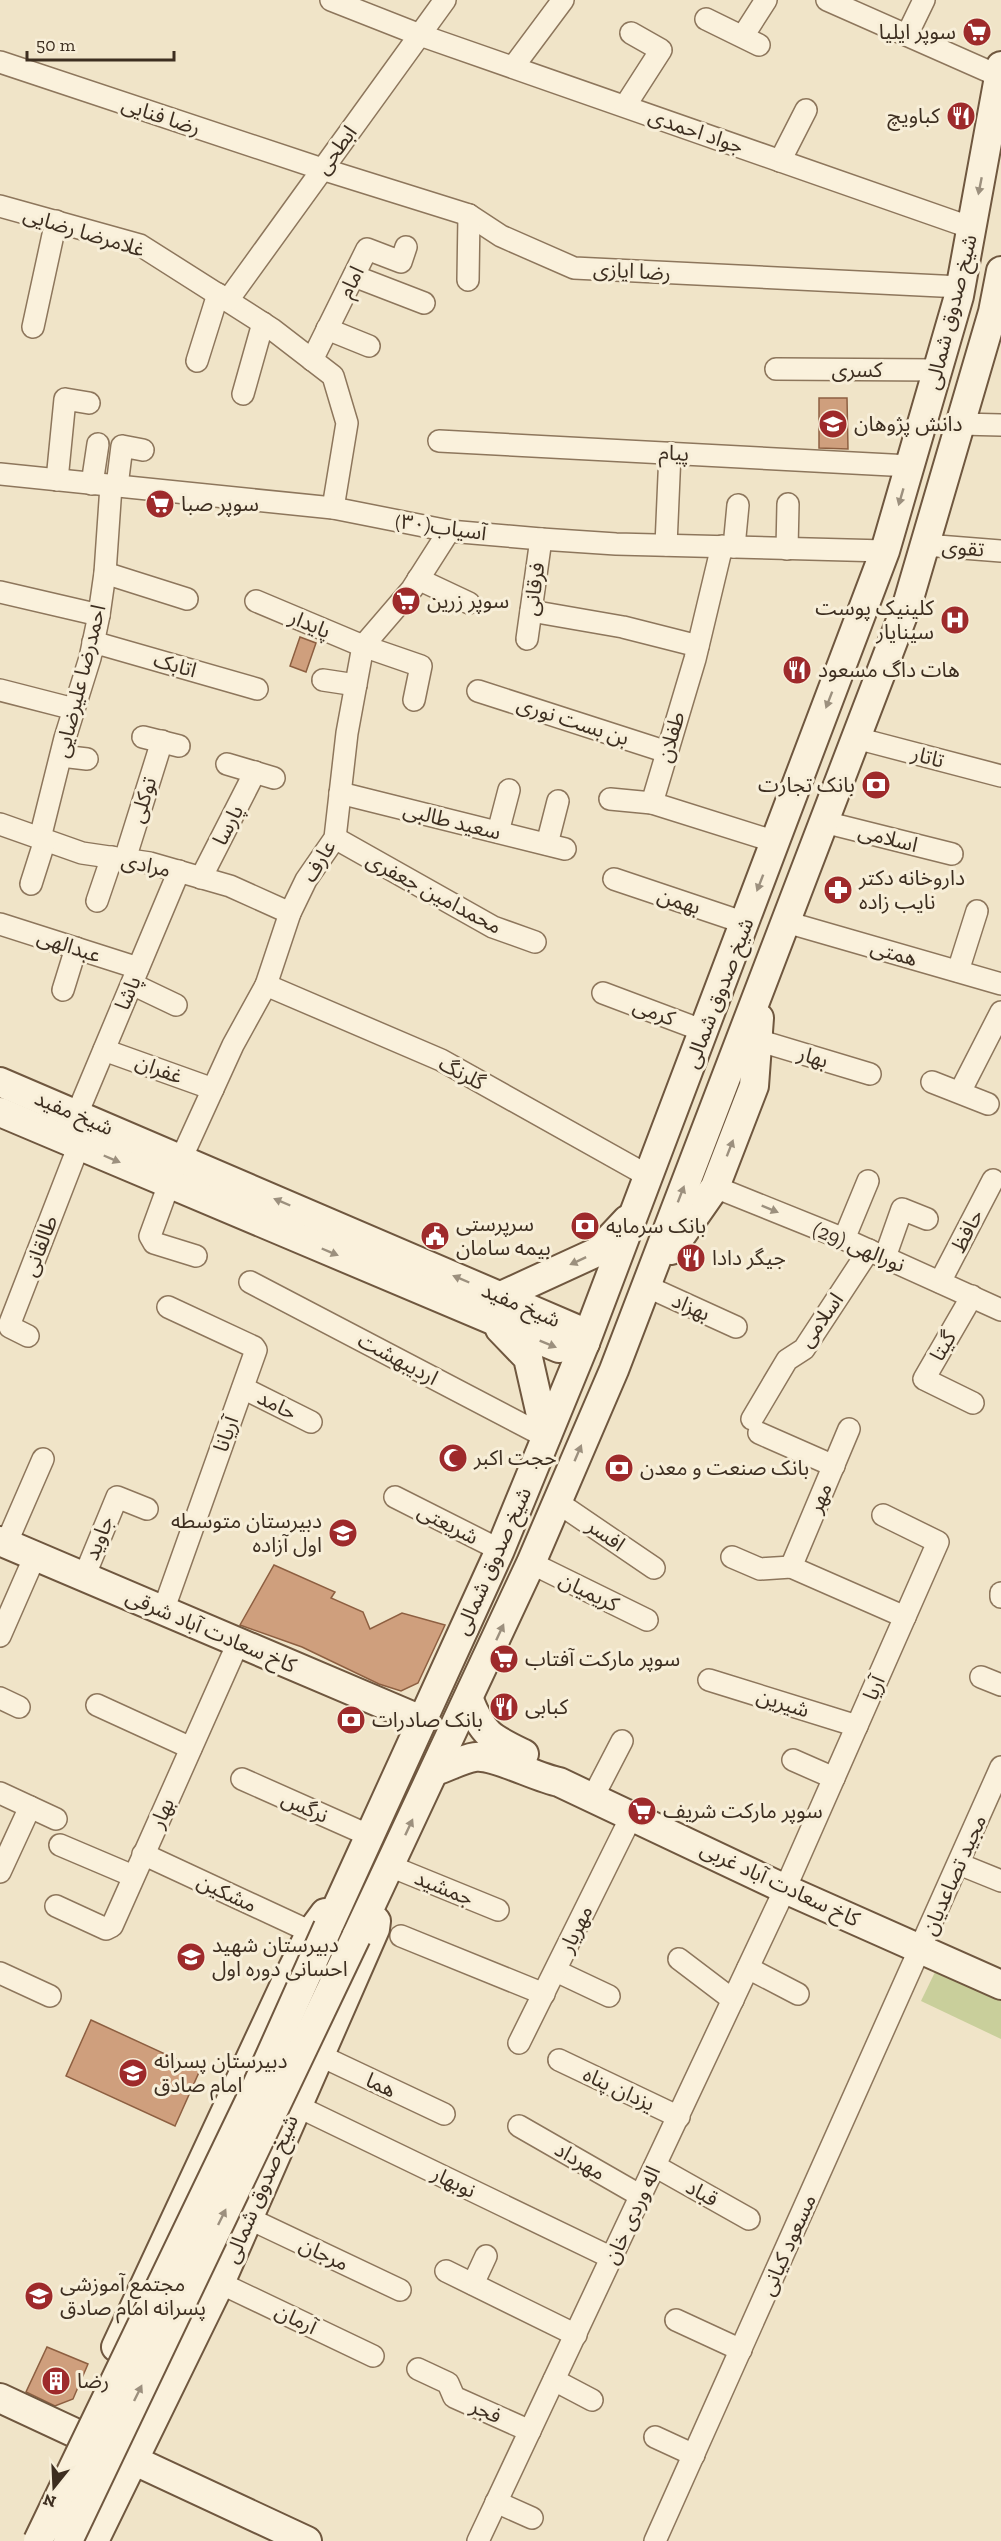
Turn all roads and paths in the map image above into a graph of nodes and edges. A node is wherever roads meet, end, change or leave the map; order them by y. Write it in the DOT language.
graph roads {
  1 [pos="331,0"];
  2 [pos="445,0"];
  3 [pos="563,0"];
  4 [pos="766,0"];
  5 [pos="924,0"];
  6 [pos="839,2"];
  7 [pos="706,19"];
  8 [pos="631,33"];
  9 [pos="420,35"];
  10 [pos="907,35"];
  11 [pos="0,62"];
  12 [pos="513,67"];
  13 [pos="1000,71"];
  14 [pos="625,106"];
  15 [pos="808,110"];
  16 [pos="993,155"];
  17 [pos="780,161"];
  18 [pos="322,169"];
  19 [pos="0,206"];
  20 [pos="470,215"];
  21 [pos="56,221"];
  22 [pos="972,228"];
  23 [pos="406,247"];
  24 [pos="1001,271"];
  25 [pos="354,276"];
  26 [pos="468,280"];
  27 [pos="961,287"];
  28 [pos="223,297"];
  29 [pos="424,303"];
  30 [pos="263,323"];
  31 [pos="33,327"];
  32 [pos="327,329"];
  33 [pos="369,346"];
  34 [pos="312,360"];
  35 [pos="197,362"];
  36 [pos="777,369"];
  37 [pos="938,370"];
  38 [pos="243,394"];
  39 [pos="89,403"];
  40 [pos="960,424"];
  41 [pos="1001,425"];
  42 [pos="439,441"];
  43 [pos="98,444"];
  44 [pos="143,450"];
  45 [pos="670,453"];
  46 [pos="910,466"];
  47 [pos="0,474"];
  48 [pos="57,480"];
  49 [pos="107,485"];
  50 [pos="788,504"];
  51 [pos="738,505"];
  52 [pos="333,508"];
  53 [pos="449,531"];
  54 [pos="541,539"];
  55 [pos="666,545"];
  56 [pos="925,545"];
  57 [pos="728,547"];
  58 [pos="787,549"];
  59 [pos="1001,550"];
  60 [pos="885,551"];
  61 [pos="105,573"];
  62 [pos="418,579"];
  63 [pos="0,592"];
  64 [pos="187,599"];
  65 [pos="256,601"];
  66 [pos="469,603"];
  67 [pos="531,611"];
  68 [pos="99,615"];
  69 [pos="527,639"];
  70 [pos="93,642"];
  71 [pos="363,646"];
  72 [pos="698,646"];
  73 [pos="323,681"];
  74 [pos="356,685"];
  75 [pos="257,688"];
  76 [pos="0,690"];
  77 [pos="478,691"];
  78 [pos="414,700"];
  79 [pos="74,709"];
  80 [pos="856,738"];
  81 [pos="162,741"];
  82 [pos="667,752"];
  83 [pos="60,756"];
  84 [pos="87,759"];
  85 [pos="227,764"];
  86 [pos="1001,776"];
  87 [pos="509,790"];
  88 [pos="340,793"];
  89 [pos="610,798"];
  90 [pos="558,801"];
  91 [pos="652,803"];
  92 [pos="824,822"];
  93 [pos="0,824"];
  94 [pos="498,832"];
  95 [pos="335,838"];
  96 [pos="43,839"];
  97 [pos="774,846"];
  98 [pos="952,854"];
  99 [pos="119,858"];
  100 [pos="808,863"];
  101 [pos="179,872"];
  102 [pos="201,878"];
  103 [pos="614,879"];
  104 [pos="31,884"];
  105 [pos="97,902"];
  106 [pos="977,911"];
  107 [pos="290,913"];
  108 [pos="786,922"];
  109 [pos="745,923"];
  110 [pos="0,924"];
  111 [pos="535,942"];
  112 [pos="76,948"];
  113 [pos="958,971"];
  114 [pos="135,976"];
  115 [pos="1001,984"];
  116 [pos="266,985"];
  117 [pos="761,987"];
  118 [pos="63,990"];
  119 [pos="603,993"];
  120 [pos="176,1005"];
  121 [pos="1001,1012"];
  122 [pos="704,1031"];
  123 [pos="757,1040"];
  124 [pos="104,1050"];
  125 [pos="870,1074"];
  126 [pos="0,1082"];
  127 [pos="932,1082"];
  128 [pos="213,1089"];
  129 [pos="960,1092"];
  130 [pos="988,1104"];
  131 [pos="0,1112"];
  132 [pos="77,1114"];
  133 [pos="79,1145"];
  134 [pos="175,1171"];
  135 [pos="650,1177"];
  136 [pos="993,1180"];
  137 [pos="867,1181"];
  138 [pos="715,1187"];
  139 [pos="637,1210"];
  140 [pos="927,1219"];
  141 [pos="844,1239"];
  142 [pos="877,1254"];
  143 [pos="196,1256"];
  144 [pos="250,1282"];
  145 [pos="940,1282"];
  146 [pos="646,1286"];
  147 [pos="972,1296"];
  148 [pos="168,1308"];
  149 [pos="497,1309"];
  150 [pos="1001,1310"];
  151 [pos="736,1328"];
  152 [pos="28,1336"];
  153 [pos="585,1343"];
  154 [pos="619,1357"];
  155 [pos="243,1388"];
  156 [pos="974,1403"];
  157 [pos="311,1422"];
  158 [pos="849,1429"];
  159 [pos="546,1437"];
  160 [pos="43,1459"];
  161 [pos="834,1466"];
  162 [pos="395,1497"];
  163 [pos="557,1502"];
  164 [pos="147,1509"];
  165 [pos="883,1515"];
  166 [pos="3,1543"];
  167 [pos="500,1550"];
  168 [pos="35,1556"];
  169 [pos="732,1557"];
  170 [pos="531,1563"];
  171 [pos="791,1567"];
  172 [pos="654,1568"];
  173 [pos="84,1577"];
  174 [pos="6,1607"];
  175 [pos="163,1611"];
  176 [pos="905,1617"];
  177 [pos="646,1620"];
  178 [pos="0,1636"];
  179 [pos="238,1643"];
  180 [pos="981,1677"];
  181 [pos="709,1680"];
  182 [pos="1001,1685"];
  183 [pos="469,1700"];
  184 [pos="97,1706"];
  185 [pos="422,1720"];
  186 [pos="857,1726"];
  187 [pos="622,1741"];
  188 [pos="191,1748"];
  189 [pos="793,1760"];
  190 [pos="1001,1767"];
  191 [pos="435,1771"];
  192 [pos="834,1778"];
  193 [pos="242,1779"];
  194 [pos="559,1782"];
  195 [pos="0,1793"];
  196 [pos="593,1797"];
  197 [pos="30,1807"];
  198 [pos="632,1815"];
  199 [pos="57,1819"];
  200 [pos="368,1835"];
  201 [pos="60,1845"];
  202 [pos="143,1854"];
  203 [pos="959,1864"];
  204 [pos="390,1866"];
  205 [pos="0,1872"];
  206 [pos="133,1876"];
  207 [pos="1001,1881"];
  208 [pos="785,1888"];
  209 [pos="376,1895"];
  210 [pos="56,1906"];
  211 [pos="498,1910"];
  212 [pos="319,1930"];
  213 [pos="401,1936"];
  214 [pos="921,1949"];
  215 [pos="679,1959"];
  216 [pos="748,1968"];
  217 [pos="556,1971"];
  218 [pos="0,1973"];
  219 [pos="1001,1985"];
  220 [pos="544,1994"];
  221 [pos="798,1994"];
  222 [pos="50,1996"];
  223 [pos="609,1996"];
  224 [pos="733,2000"];
  225 [pos="519,2043"];
  226 [pos="319,2055"];
  227 [pos="559,2060"];
  228 [pos="297,2106"];
  229 [pos="444,2114"];
  230 [pos="679,2117"];
  231 [pos="519,2126"];
  232 [pos="655,2166"];
  233 [pos="641,2196"];
  234 [pos="248,2218"];
  235 [pos="749,2219"];
  236 [pos="486,2256"];
  237 [pos="612,2258"];
  238 [pos="446,2271"];
  239 [pos="220,2283"];
  240 [pos="473,2284"];
  241 [pos="400,2290"];
  242 [pos="676,2320"];
  243 [pos="576,2335"];
  244 [pos="741,2350"];
  245 [pos="373,2355"];
  246 [pos="418,2369"];
  247 [pos="554,2380"];
  248 [pos="95,2391"];
  249 [pos="0,2398"];
  250 [pos="592,2400"];
  251 [pos="156,2416"];
  252 [pos="530,2431"];
  253 [pos="75,2433"];
  254 [pos="655,2437"];
  255 [pos="694,2455"];
  256 [pos="134,2460"];
  257 [pos="54,2479"];
  258 [pos="496,2502"];
  259 [pos="112,2505"];
  260 [pos="532,2518"];
  261 [pos="297,2539"];
  262 [pos="24,2541"];
  263 [pos="38,2541"];
  264 [pos="68,2541"];
  265 [pos="94,2541"];
  266 [pos="478,2541"];
  267 [pos="655,2541"];
  1 -- 9 [label="street, جواد احمدی"];
  2 -- 9 [label="street, ابطحی"];
  3 -- 12 [label="street"];
  4 -- 7 [label="street"];
  5 -- 10 [label="street"];
  6 -- 10 [label="street"];
  8 -- 14 [label="street"];
  9 -- 12 [label="street, جواد احمدی"];
  9 -- 18 [label="street, ابطحی"];
  10 -- 13 [label="street"];
  11 -- 18 [label="street, رضا فنایی"];
  12 -- 14 [label="street, جواد احمدی"];
  13 -- 16 [label="main road, شیخ صدوق شمالی"];
  14 -- 17 [label="street, جواد احمدی"];
  15 -- 17 [label="street"];
  16 -- 22 [label="main road, شیخ صدوق شمالی, one-way"];
  17 -- 22 [label="street, جواد احمدی"];
  18 -- 20 [label="street, رضا ایازی"];
  18 -- 28 [label="street, ابطحی"];
  19 -- 21 [label="street, غلامرضا رضایی"];
  20 -- 26 [label="street"];
  20 -- 27 [label="street, رضا ایازی"];
  21 -- 28 [label="street, غلامرضا رضایی"];
  21 -- 31 [label="street"];
  22 -- 27 [label="main road, شیخ صدوق شمالی"];
  23 -- 25 [label="street, امام"];
  24 -- 40 [label="main road, شیخ صدوق شمالی"];
  25 -- 29 [label="street"];
  25 -- 32 [label="street, امام"];
  27 -- 37 [label="main road, شیخ صدوق شمالی"];
  28 -- 30 [label="street, غلامرضا رضایی"];
  28 -- 35 [label="street, ابطحی"];
  30 -- 34 [label="street, غلامرضا رضایی"];
  30 -- 38 [label="street"];
  32 -- 33 [label="street"];
  32 -- 34 [label="street, امام"];
  34 -- 52 [label="street, غلامرضا رضایی"];
  36 -- 37 [label="street, کسری"];
  37 -- 46 [label="main road, شیخ صدوق شمالی"];
  39 -- 48 [label="street"];
  40 -- 41 [label="street"];
  40 -- 56 [label="main road, شیخ صدوق شمالی"];
  42 -- 45 [label="street, پیام"];
  43 -- 49 [label="street"];
  44 -- 49 [label="street"];
  45 -- 46 [label="street, پیام"];
  45 -- 55 [label="street"];
  46 -- 60 [label="main road, شیخ صدوق شمالی, one-way"];
  47 -- 48 [label="street, آسیاب(۳۰)"];
  48 -- 49 [label="street, آسیاب(۳۰)"];
  49 -- 52 [label="street, آسیاب(۳۰)"];
  49 -- 61 [label="street, احمدرضا علیرضایی"];
  50 -- 58 [label="street"];
  51 -- 57 [label="street, طفلان"];
  52 -- 53 [label="street, آسیاب(۳۰)"];
  53 -- 54 [label="street, آسیاب(۳۰)"];
  53 -- 62 [label="street, عارف"];
  54 -- 55 [label="street, آسیاب(۳۰)"];
  54 -- 67 [label="street, فرقانی"];
  55 -- 57 [label="street, آسیاب(۳۰)"];
  56 -- 59 [label="street, تقوی"];
  56 -- 80 [label="main road, شیخ صدوق شمالی"];
  57 -- 58 [label="street, آسیاب(۳۰)"];
  57 -- 72 [label="street, طفلان"];
  58 -- 60 [label="street, آسیاب(۳۰)"];
  60 -- 97 [label="main road, شیخ صدوق شمالی, one-way"];
  61 -- 64 [label="street"];
  61 -- 68 [label="street, احمدرضا علیرضایی"];
  62 -- 66 [label="street"];
  62 -- 71 [label="street, عارف"];
  63 -- 68 [label="street"];
  65 -- 71 [label="street, پایدار"];
  67 -- 69 [label="street, فرقانی"];
  67 -- 72 [label="street"];
  68 -- 70 [label="street, احمدرضا علیرضایی"];
  70 -- 75 [label="street, اتابک"];
  70 -- 79 [label="street, احمدرضا علیرضایی"];
  71 -- 74 [label="street, عارف"];
  71 -- 78 [label="street, پایدار"];
  72 -- 82 [label="street, طفلان"];
  73 -- 74 [label="street"];
  74 -- 88 [label="street, عارف"];
  76 -- 79 [label="street"];
  77 -- 82 [label="street, بن بست نوری"];
  79 -- 83 [label="street, احمدرضا علیرضایی"];
  80 -- 86 [label="street, تاتار"];
  80 -- 92 [label="main road, شیخ صدوق شمالی"];
  81 -- 99 [label="street, توکلی"];
  82 -- 91 [label="street, طفلان"];
  83 -- 84 [label="street"];
  83 -- 96 [label="street, احمدرضا علیرضایی"];
  85 -- 102 [label="street, پارسا"];
  87 -- 94 [label="street"];
  88 -- 94 [label="street, سعید طالبی"];
  88 -- 95 [label="street, عارف"];
  89 -- 91 [label="street"];
  90 -- 94 [label="street, سعید طالبی"];
  91 -- 97 [label="street"];
  92 -- 98 [label="street, اسلامی"];
  92 -- 100 [label="main road, شیخ صدوق شمالی"];
  93 -- 96 [label="street, مرادی"];
  95 -- 107 [label="street, عارف"];
  95 -- 111 [label="street, محمدامین جعفری"];
  96 -- 99 [label="street, مرادی"];
  96 -- 104 [label="street, احمدرضا علیرضایی"];
  97 -- 100 [label="main road"];
  97 -- 109 [label="main road, شیخ صدوق شمالی, one-way"];
  99 -- 101 [label="street, مرادی"];
  99 -- 105 [label="street, توکلی"];
  100 -- 108 [label="main road, شیخ صدوق شمالی"];
  101 -- 102 [label="street, مرادی"];
  101 -- 114 [label="street, پاشا"];
  102 -- 107 [label="street, مرادی"];
  103 -- 109 [label="street, بهمن"];
  106 -- 113 [label="street"];
  107 -- 116 [label="street, عارف"];
  108 -- 113 [label="street, همتی"];
  108 -- 117 [label="main road, شیخ صدوق شمالی"];
  109 -- 122 [label="main road, شیخ صدوق شمالی"];
  110 -- 112 [label="street, عبدالهی"];
  112 -- 114 [label="street, عبدالهی"];
  112 -- 118 [label="street"];
  113 -- 115 [label="street, همتی"];
  114 -- 120 [label="street, عبدالهی"];
  114 -- 124 [label="street, پاشا"];
  116 -- 128 [label="street, عارف"];
  116 -- 135 [label="street, گلرنگ"];
  117 -- 123 [label="main road"];
  146 -- 117 [label="main road, شیخ صدوق شمالی, one-way"];
  119 -- 122 [label="street, کرمی"];
  121 -- 129 [label="street"];
  122 -- 135 [label="main road, شیخ صدوق شمالی"];
  123 -- 125 [label="street, بهار"];
  138 -- 123 [label="main road, one-way"];
  124 -- 128 [label="street, غفران"];
  124 -- 132 [label="street, پاشا"];
  126 -- 132 [label="main road, شیخ مفید"];
  127 -- 129 [label="street"];
  128 -- 134 [label="street, عارف"];
  129 -- 130 [label="street"];
  131 -- 133 [label="main road, شیخ مفید"];
  132 -- 134 [label="main road, شیخ مفید"];
  133 -- 134 [label="main road, شیخ مفید, one-way"];
  133 -- 152 [label="street, طالقانی"];
  134 -- 143 [label="street, عارف"];
  134 -- 149 [label="main road, شیخ مفید"];
  135 -- 139 [label="main road, شیخ صدوق شمالی"];
  136 -- 145 [label="street, حافظ"];
  137 -- 141 [label="street"];
  138 -- 141 [label="street, نورالهی (29), one-way"];
  138 -- 146 [label="main road"];
  139 -- 149 [label="main road, one-way"];
  139 -- 153 [label="main road, شیخ صدوق شمالی"];
  140 -- 142 [label="street, اسلامی"];
  141 -- 142 [label="street, نورالهی (29)"];
  142 -- 145 [label="street, نورالهی (29)"];
  142 -- 161 [label="street, اسلامی"];
  144 -- 159 [label="street, اردیبهشت"];
  145 -- 147 [label="street, نورالهی (29)"];
  146 -- 151 [label="street, بهزاد"];
  146 -- 154 [label="main road, شیخ صدوق شمالی"];
  147 -- 150 [label="street, نورالهی (29)"];
  147 -- 156 [label="street, گیتا"];
  148 -- 155 [label="street, آریانا"];
  149 -- 153 [label="main road, شیخ مفید"];
  149 -- 159 [label="main road"];
  153 -- 154 [label="main road"];
  153 -- 159 [label="main road, شیخ صدوق شمالی"];
  163 -- 154 [label="main road, شیخ صدوق شمالی, one-way"];
  155 -- 157 [label="street, حامد"];
  155 -- 175 [label="street, آریانا"];
  158 -- 161 [label="street, مهر"];
  159 -- 167 [label="main road, شیخ صدوق شمالی"];
  160 -- 166 [label="street"];
  161 -- 171 [label="street, مهر"];
  162 -- 167 [label="street, شریعتی"];
  163 -- 170 [label="main road, شیخ صدوق شمالی"];
  163 -- 172 [label="street, افسر"];
  164 -- 173 [label="street, جاوید"];
  165 -- 176 [label="street, آریا"];
  166 -- 168 [label="main road, کاخ سعادت آباد شرقی"];
  167 -- 185 [label="main road, شیخ صدوق شمالی"];
  168 -- 173 [label="main road, کاخ سعادت آباد شرقی"];
  168 -- 174 [label="street"];
  169 -- 171 [label="street"];
  170 -- 177 [label="street, کریمیان"];
  183 -- 170 [label="main road, شیخ صدوق شمالی, one-way"];
  171 -- 176 [label="street"];
  173 -- 175 [label="main road, کاخ سعادت آباد شرقی"];
  174 -- 178 [label="street"];
  175 -- 179 [label="main road, کاخ سعادت آباد شرقی"];
  176 -- 186 [label="street, آریا"];
  179 -- 185 [label="main road, کاخ سعادت آباد شرقی"];
  179 -- 188 [label="street, بهار"];
  180 -- 182 [label="street"];
  181 -- 186 [label="street, شیرین"];
  183 -- 191 [label="main road, شیخ صدوق شمالی"];
  183 -- 194 [label="main road"];
  184 -- 188 [label="street"];
  185 -- 200 [label="main road, شیخ صدوق شمالی"];
  186 -- 192 [label="street, آریا"];
  187 -- 196 [label="street"];
  188 -- 202 [label="street, بهار"];
  189 -- 192 [label="street"];
  190 -- 203 [label="street, مجید تصاعدیان"];
  191 -- 194 [label="main road"];
  204 -- 191 [label="main road, شیخ صدوق شمالی, one-way"];
  192 -- 208 [label="street, آریا"];
  193 -- 200 [label="street, نرگس"];
  194 -- 196 [label="main road, کاخ سعادت آباد غربی"];
  195 -- 197 [label="street"];
  196 -- 198 [label="main road, کاخ سعادت آباد غربی"];
  197 -- 199 [label="street"];
  197 -- 205 [label="street"];
  198 -- 208 [label="main road, کاخ سعادت آباد غربی"];
  198 -- 217 [label="street, مهریار"];
  200 -- 212 [label="main road, شیخ صدوق شمالی"];
  201 -- 206 [label="street"];
  202 -- 206 [label="street, بهار"];
  202 -- 212 [label="street, مشکین"];
  203 -- 207 [label="street"];
  203 -- 214 [label="street, مجید تصاعدیان"];
  204 -- 209 [label="main road, شیخ صدوق شمالی"];
  204 -- 211 [label="street, جمشید"];
  206 -- 210 [label="street, بهار"];
  208 -- 214 [label="main road, کاخ سعادت آباد غربی"];
  208 -- 216 [label="street, اله وردی خان"];
  209 -- 226 [label="main road, شیخ صدوق شمالی"];
  264 -- 209 [label="main road, شیخ صدوق شمالی, one-way, bridge"];
  212 -- 248 [label="main road, شیخ صدوق شمالی"];
  212 -- 263 [label="main road, شیخ صدوق شمالی, bridge"];
  213 -- 220 [label="street"];
  214 -- 219 [label="main road, کاخ سعادت آباد غربی"];
  214 -- 244 [label="street, مسعود کیانی"];
  215 -- 224 [label="street"];
  216 -- 221 [label="street"];
  216 -- 224 [label="street, اله وردی خان"];
  217 -- 220 [label="street, مهریار"];
  217 -- 223 [label="street"];
  218 -- 222 [label="street"];
  220 -- 225 [label="street, مهریار"];
  224 -- 230 [label="street, اله وردی خان"];
  226 -- 228 [label="main road, شیخ صدوق شمالی"];
  226 -- 229 [label="street, هما"];
  227 -- 230 [label="street, یزدان پناه"];
  228 -- 234 [label="main road, شیخ صدوق شمالی"];
  228 -- 237 [label="street, نوبهار"];
  230 -- 232 [label="street, اله وردی خان"];
  231 -- 233 [label="street, مهرداد"];
  232 -- 233 [label="street, اله وردی خان"];
  232 -- 235 [label="street, قباد"];
  233 -- 237 [label="street, اله وردی خان"];
  234 -- 239 [label="main road, شیخ صدوق شمالی"];
  234 -- 241 [label="street, مرجان"];
  236 -- 240 [label="street"];
  237 -- 243 [label="street, اله وردی خان"];
  238 -- 240 [label="street"];
  239 -- 245 [label="street, آرمان"];
  239 -- 251 [label="main road, شیخ صدوق شمالی"];
  240 -- 243 [label="street"];
  242 -- 244 [label="street"];
  243 -- 247 [label="street, اله وردی خان"];
  244 -- 255 [label="street, مسعود کیانی"];
  246 -- 252 [label="street, فجر"];
  247 -- 250 [label="street"];
  247 -- 252 [label="street, اله وردی خان"];
  248 -- 251 [label="main road"];
  248 -- 253 [label="main road, شیخ صدوق شمالی"];
  249 -- 253 [label="main road"];
  251 -- 256 [label="main road, شیخ صدوق شمالی"];
  252 -- 258 [label="street, اله وردی خان"];
  253 -- 256 [label="main road"];
  253 -- 257 [label="main road, شیخ صدوق شمالی"];
  254 -- 255 [label="street"];
  255 -- 267 [label="street, مسعود کیانی"];
  256 -- 259 [label="main road, شیخ صدوق شمالی"];
  256 -- 261 [label="main road"];
  257 -- 259 [label="main road"];
  257 -- 262 [label="main road, شیخ صدوق شمالی"];
  258 -- 260 [label="street"];
  258 -- 266 [label="street, اله وردی خان"];
  259 -- 265 [label="main road, شیخ صدوق شمالی"];
}
